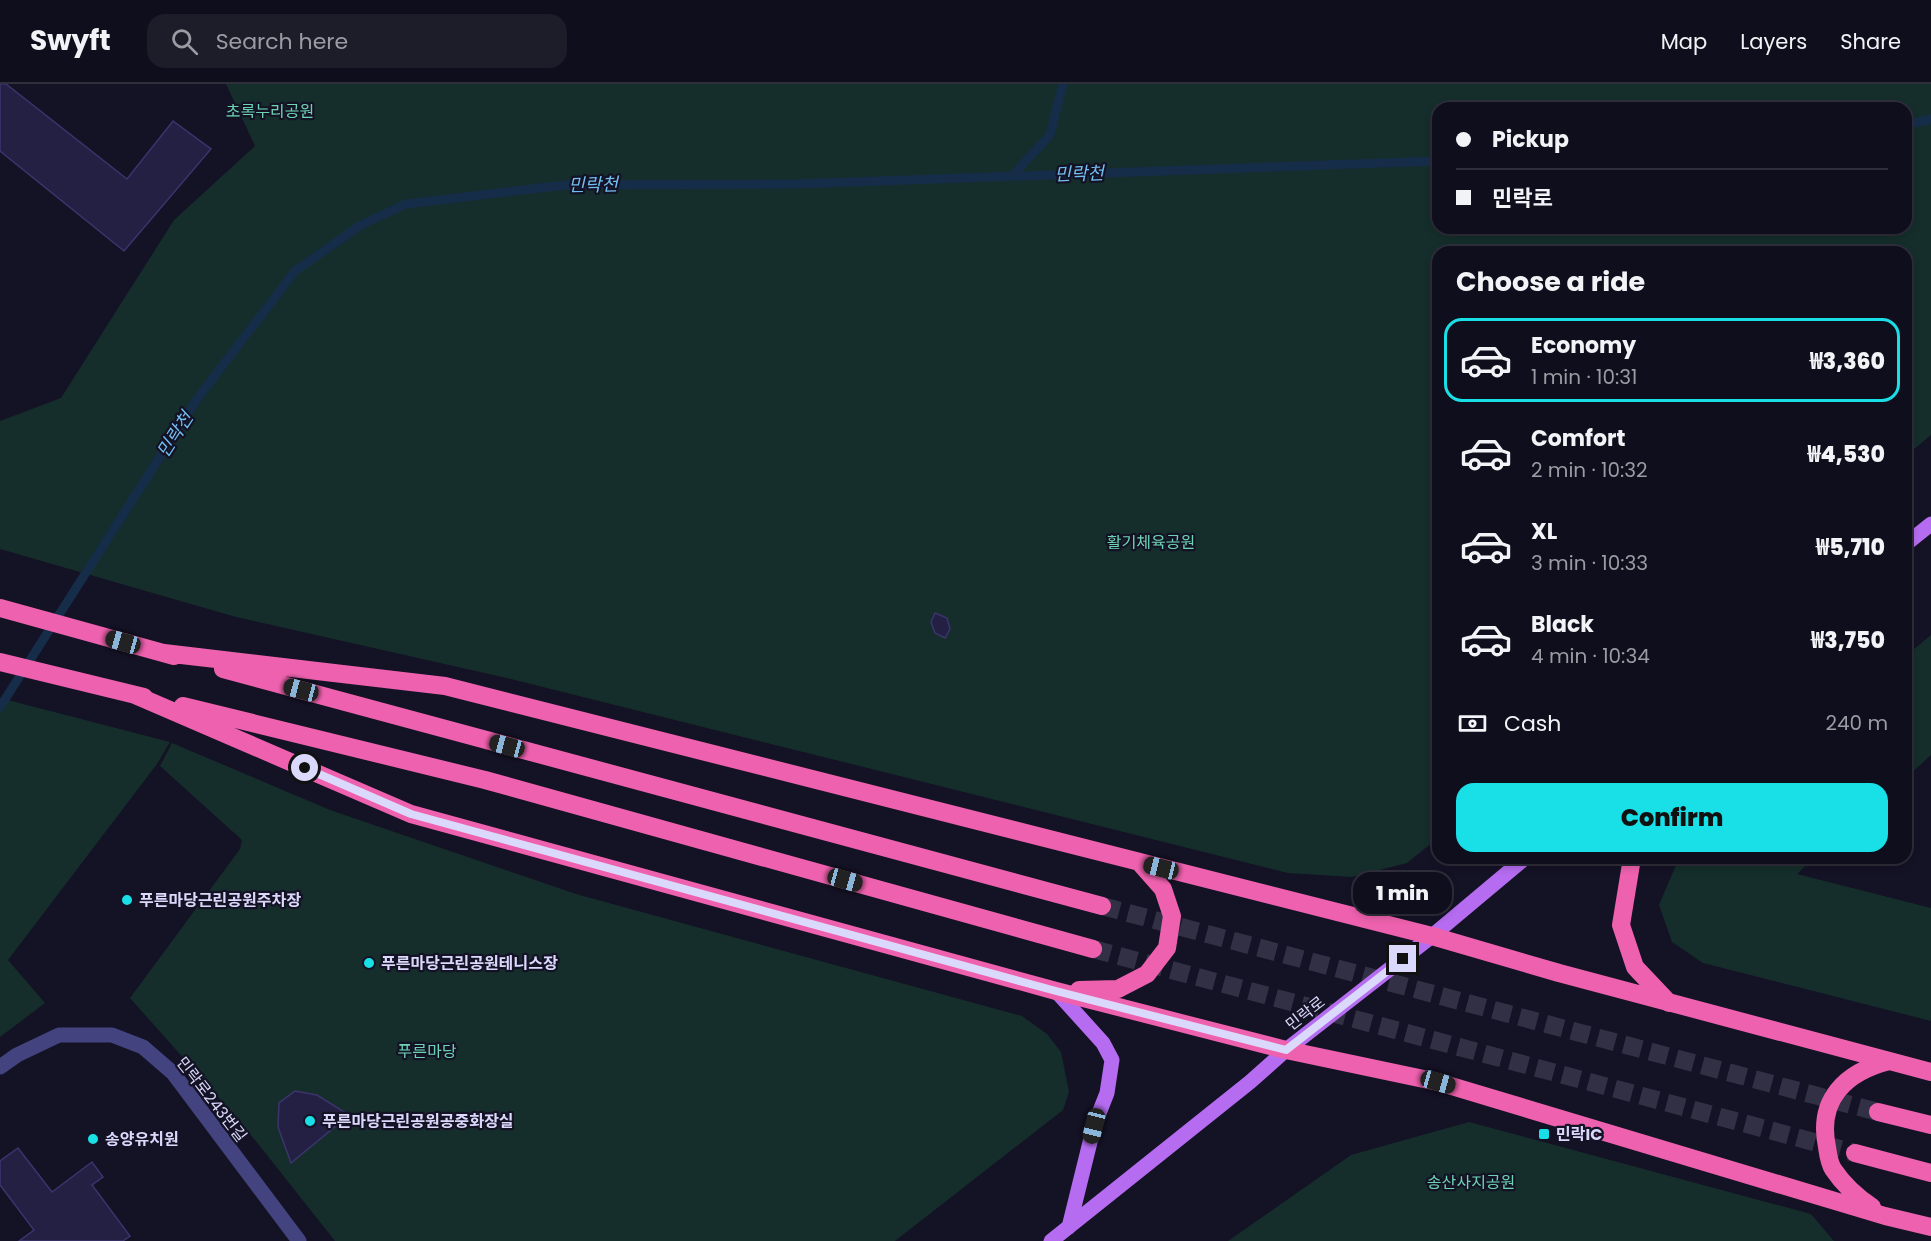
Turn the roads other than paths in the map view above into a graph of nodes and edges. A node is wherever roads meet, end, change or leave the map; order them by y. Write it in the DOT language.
graph roads {
  1 [pos="1931,524"];
  2 [pos="1912,539"];
  3 [pos="0,608"];
  4 [pos="164,653"];
  5 [pos="0,662"];
  6 [pos="135,694"];
  7 [pos="1140,863"];
  8 [pos="1518,864"];
  9 [pos="1631,864"];
  10 [pos="1102,906"];
  11 [pos="1432,936"];
  12 [pos="1094,949"];
  13 [pos="1056,991"];
  14 [pos="1669,1003"];
  15 [pos="1286,1050"];
  16 [pos="1889,1061"];
  17 [pos="0,1067"];
  18 [pos="1931,1072"];
  19 [pos="1878,1112"];
  20 [pos="1931,1125"];
  21 [pos="1855,1153"];
  22 [pos="1931,1173"];
  23 [pos="1885,1216"];
  24 [pos="1069,1227"];
  25 [pos="1931,1227"];
  26 [pos="299,1241"];
  27 [pos="1051,1241"];
  1 -- 2 [label="main road"];
  3 -- 4 [label="highway"];
  4 -- 7 [label="highway"];
  4 -- 10 [label="highway"];
  5 -- 6 [label="highway"];
  6 -- 12 [label="highway"];
  6 -- 13 [label="highway"];
  7 -- 11 [label="highway"];
  7 -- 13 [label="highway"];
  8 -- 11 [label="main road, 민락로"];
  9 -- 14 [label="highway"];
  11 -- 14 [label="highway"];
  11 -- 15 [label="main road, 민락로"];
  13 -- 15 [label="highway"];
  13 -- 24 [label="main road"];
  14 -- 16 [label="highway"];
  15 -- 23 [label="highway"];
  15 -- 24 [label="main road, 민락로"];
  16 -- 18 [label="highway"];
  16 -- 23 [label="highway"];
  17 -- 26 [label="street, 민락로243번길"];
  19 -- 20 [label="highway"];
  21 -- 22 [label="highway"];
  23 -- 25 [label="highway"];
  24 -- 27 [label="main road, 민락로"];
}
